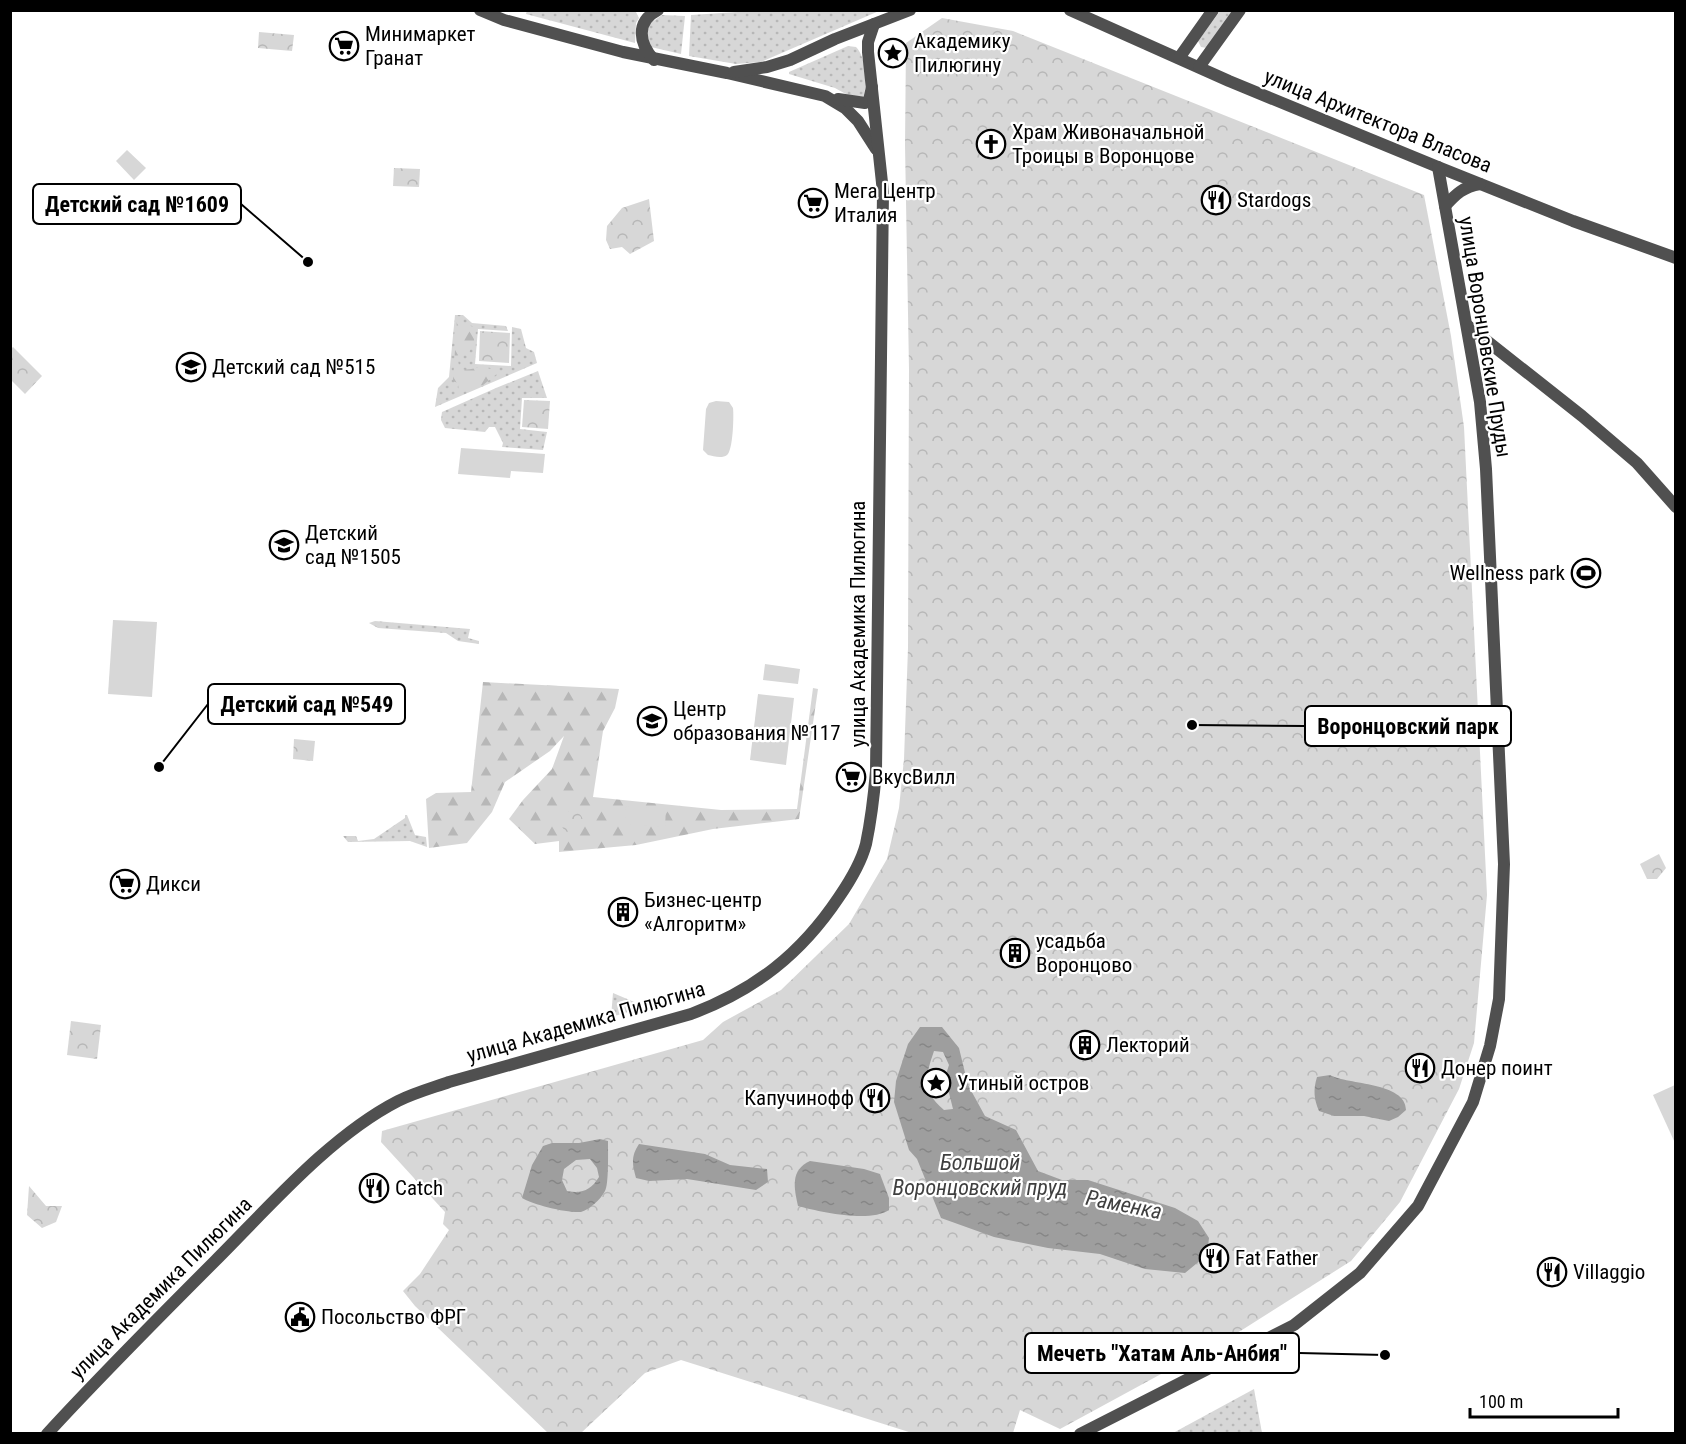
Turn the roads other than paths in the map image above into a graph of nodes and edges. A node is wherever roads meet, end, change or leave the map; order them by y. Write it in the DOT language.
graph roads {
  1 [pos="480,10"];
  2 [pos="658,10"];
  3 [pos="910,10"];
  4 [pos="1070,10"];
  5 [pos="1213,10"];
  6 [pos="1240,10"];
  7 [pos="874,24"];
  8 [pos="1179,58"];
  9 [pos="654,60"];
  10 [pos="1199,67"];
  11 [pos="727,73"];
  12 [pos="872,83"];
  13 [pos="825,96"];
  14 [pos="879,153"];
  15 [pos="1438,167"];
  16 [pos="1481,184"];
  17 [pos="1445,206"];
  18 [pos="1676,258"];
  19 [pos="1468,326"];
  20 [pos="1676,507"];
  21 [pos="1121,1414"];
  22 [pos="47,1434"];
  23 [pos="1080,1434"];
  24 [pos="1099,1434"];
  1 -- 9 [label="street, улица Академика Пилюгина"];
  2 -- 9 [label="street"];
  3 -- 7 [label="street, улица Академика Пилюгина"];
  4 -- 8 [label="street, улица Архитектора Власова"];
  5 -- 8 [label="street"];
  6 -- 10 [label="street"];
  7 -- 11 [label="street, улица Академика Пилюгина"];
  7 -- 12 [label="street, улица Академика Пилюгина"];
  8 -- 10 [label="street, улица Архитектора Власова"];
  9 -- 11 [label="street, улица Академика Пилюгина"];
  10 -- 15 [label="street, улица Архитектора Власова"];
  11 -- 13 [label="street, улица Академика Пилюгина"];
  12 -- 13 [label="street"];
  12 -- 14 [label="street, улица Академика Пилюгина"];
  13 -- 14 [label="street, улица Академика Пилюгина"];
  14 -- 22 [label="street, улица Академика Пилюгина"];
  15 -- 16 [label="street, улица Архитектора Власова"];
  15 -- 17 [label="street, улица Воронцовские Пруды"];
  16 -- 17 [label="street, улица Воронцовские Пруды"];
  16 -- 18 [label="street, улица Архитектора Власова"];
  17 -- 19 [label="street, улица Воронцовские Пруды"];
  19 -- 20 [label="street"];
  19 -- 21 [label="street, улица Воронцовские Пруды"];
  21 -- 23 [label="street, улица Воронцовские Пруды"];
  21 -- 24 [label="street, улица Воронцовские Пруды"];
}
